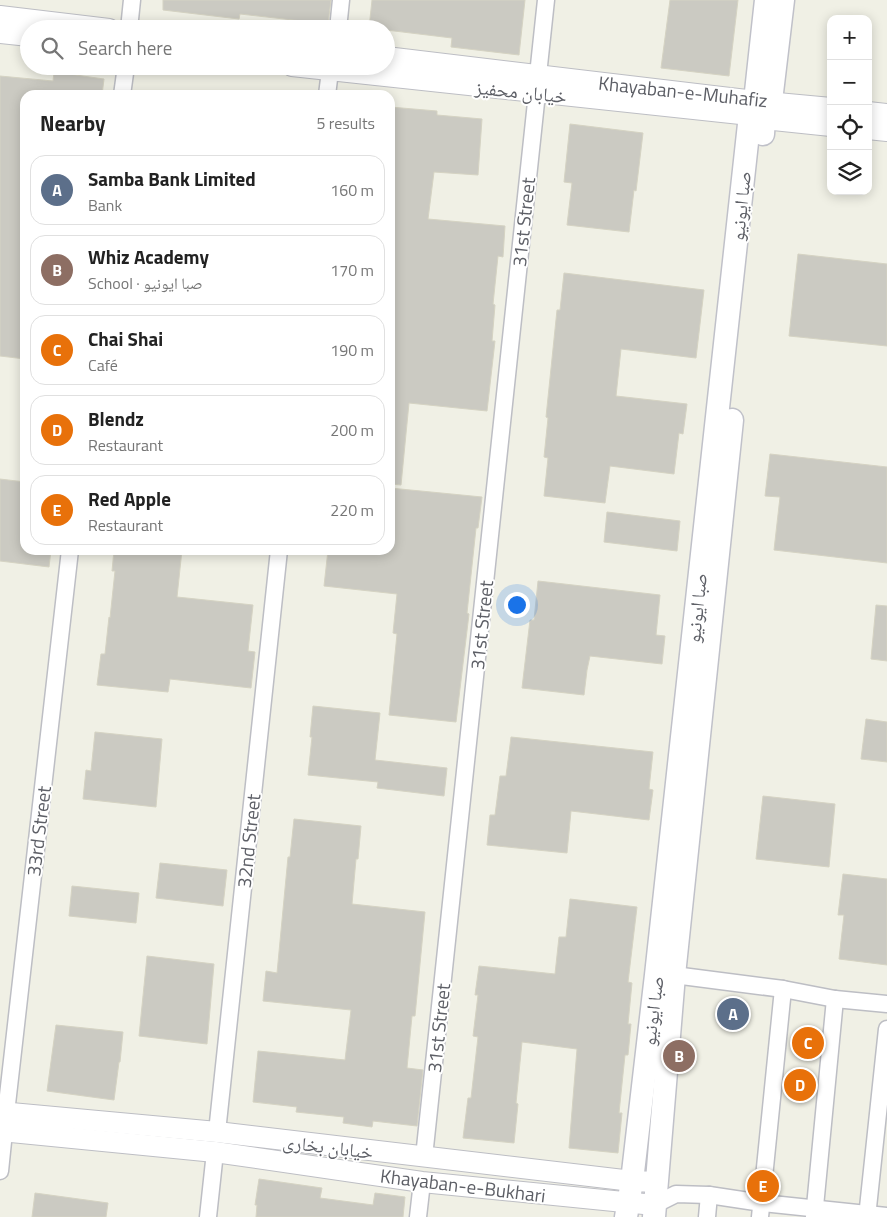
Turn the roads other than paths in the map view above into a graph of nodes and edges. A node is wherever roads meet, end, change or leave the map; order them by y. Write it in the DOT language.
graph roads {
  1 [pos="132,0"];
  2 [pos="341,0"];
  3 [pos="546,0"];
  4 [pos="766,0"];
  5 [pos="782,0"];
  6 [pos="0,16"];
  7 [pos="33,20"];
  8 [pos="130,20"];
  9 [pos="339,20"];
  10 [pos="0,33"];
  11 [pos="20,35"];
  12 [pos="395,59"];
  13 [pos="125,75"];
  14 [pos="330,75"];
  15 [pos="394,75"];
  16 [pos="538,84"];
  17 [pos="123,90"];
  18 [pos="328,90"];
  19 [pos="827,108"];
  20 [pos="760,109"];
  21 [pos="872,112"];
  22 [pos="887,114"];
  23 [pos="827,125"];
  24 [pos="872,129"];
  25 [pos="887,131"];
  26 [pos="69,555"];
  27 [pos="278,555"];
  28 [pos="665,975"];
  29 [pos="783,989"];
  30 [pos="835,998"];
  31 [pos="887,1004"];
  32 [pos="887,1029"];
  33 [pos="3,1122"];
  34 [pos="217,1132"];
  35 [pos="215,1152"];
  36 [pos="424,1157"];
  37 [pos="0,1171"];
  38 [pos="632,1181"];
  39 [pos="422,1182"];
  40 [pos="657,1182"];
  41 [pos="676,1194"];
  42 [pos="709,1195"];
  43 [pos="627,1210"];
  44 [pos="761,1210"];
  45 [pos="654,1211"];
  46 [pos="815,1213"];
  47 [pos="867,1216"];
  48 [pos="887,1216"];
  49 [pos="208,1217"];
  50 [pos="418,1217"];
  51 [pos="707,1217"];
  1 -- 8 [label="street"];
  2 -- 9 [label="street"];
  3 -- 16 [label="street, 31st Street"];
  4 -- 20 [label="main road, صبا ایونیو"];
  5 -- 20 [label="main road, صبا ایونیو"];
  6 -- 7 [label="street"];
  10 -- 11 [label="street"];
  12 -- 16 [label="street"];
  13 -- 17 [label="street"];
  14 -- 18 [label="street"];
  15 -- 16 [label="street, خیابان محفیز"];
  16 -- 20 [label="street, خیابان محفیز"];
  16 -- 36 [label="street, 31st Street"];
  19 -- 20 [label="street, Khayaban-e-Muhafiz"];
  20 -- 23 [label="street, Khayaban-e-Muhafiz"];
  20 -- 28 [label="main road, صبا ایونیو"];
  21 -- 22 [label="street"];
  24 -- 25 [label="street"];
  26 -- 33 [label="street, 33rd Street"];
  27 -- 34 [label="street, 32nd Street"];
  28 -- 29 [label="street"];
  28 -- 38 [label="main road, صبا ایونیو"];
  28 -- 40 [label="main road, صبا ایونیو"];
  29 -- 30 [label="street"];
  29 -- 44 [label="street"];
  30 -- 31 [label="street"];
  30 -- 46 [label="street"];
  32 -- 47 [label="street"];
  33 -- 34 [label="street, خیابان بخاری"];
  33 -- 35 [label="street, Khayaban-e-Bukhari"];
  33 -- 37 [label="street, 33rd Street"];
  34 -- 36 [label="street, خیابان بخاری"];
  35 -- 39 [label="street, Khayaban-e-Bukhari"];
  35 -- 49 [label="street"];
  36 -- 38 [label="street, خیابان بخاری"];
  38 -- 40 [label="street, خیابان بخاری"];
  38 -- 43 [label="main road, صبا ایونیو"];
  39 -- 43 [label="street, Khayaban-e-Bukhari"];
  39 -- 50 [label="street"];
  40 -- 41 [label="street"];
  40 -- 45 [label="main road, صبا ایونیو"];
  41 -- 42 [label="street"];
  41 -- 45 [label="street"];
  42 -- 44 [label="street"];
  42 -- 51 [label="street"];
  43 -- 45 [label="street, Khayaban-e-Bukhari"];
  44 -- 46 [label="street"];
  46 -- 47 [label="street"];
  47 -- 48 [label="street"];
}
